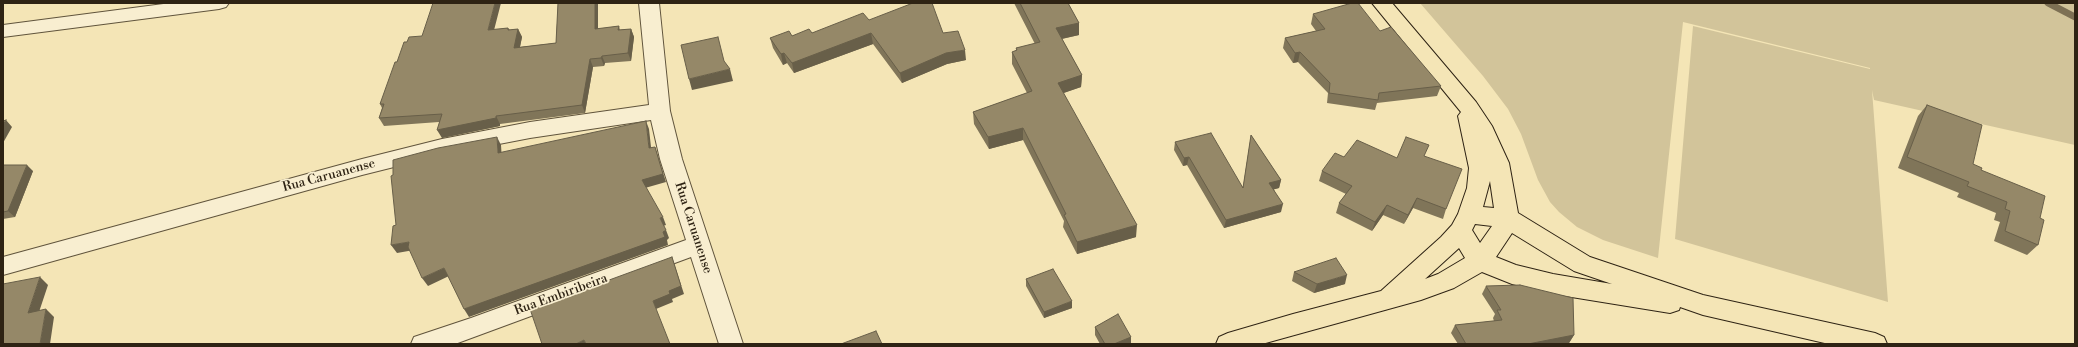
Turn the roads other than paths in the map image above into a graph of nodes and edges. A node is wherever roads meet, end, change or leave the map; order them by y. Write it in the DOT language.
graph roads {
  1 [pos="219,3"];
  2 [pos="649,3"];
  3 [pos="1382,3"];
  4 [pos="180,6"];
  5 [pos="3,31"];
  6 [pos="1469,107"];
  7 [pos="660,111"];
  8 [pos="1504,194"];
  9 [pos="1506,218"];
  10 [pos="1465,223"];
  11 [pos="1540,240"];
  12 [pos="698,245"];
  13 [pos="1480,262"];
  14 [pos="3,266"];
  15 [pos="1386,299"];
  16 [pos="1703,305"];
  17 [pos="423,344"];
  18 [pos="731,344"];
  19 [pos="1228,344"];
  20 [pos="1875,344"];
  1 -- 4 [label="street"];
  2 -- 7 [label="street, Rua Caruanense"];
  3 -- 6 [label="main road"];
  4 -- 5 [label="street"];
  6 -- 8 [label="main road"];
  6 -- 10 [label="main road"];
  7 -- 12 [label="street, Rua Caruanense"];
  7 -- 14 [label="street, Rua Caruanense"];
  8 -- 9 [label="main road"];
  8 -- 11 [label="main road"];
  9 -- 10 [label="main road"];
  9 -- 11 [label="main road"];
  9 -- 13 [label="main road"];
  10 -- 13 [label="main road"];
  10 -- 15 [label="main road"];
  11 -- 16 [label="main road"];
  12 -- 17 [label="street, Rua Embiribeira"];
  12 -- 18 [label="street, Rua Caruanense"];
  13 -- 15 [label="main road"];
  13 -- 16 [label="main road"];
  15 -- 19 [label="main road"];
  16 -- 20 [label="main road"];
}
